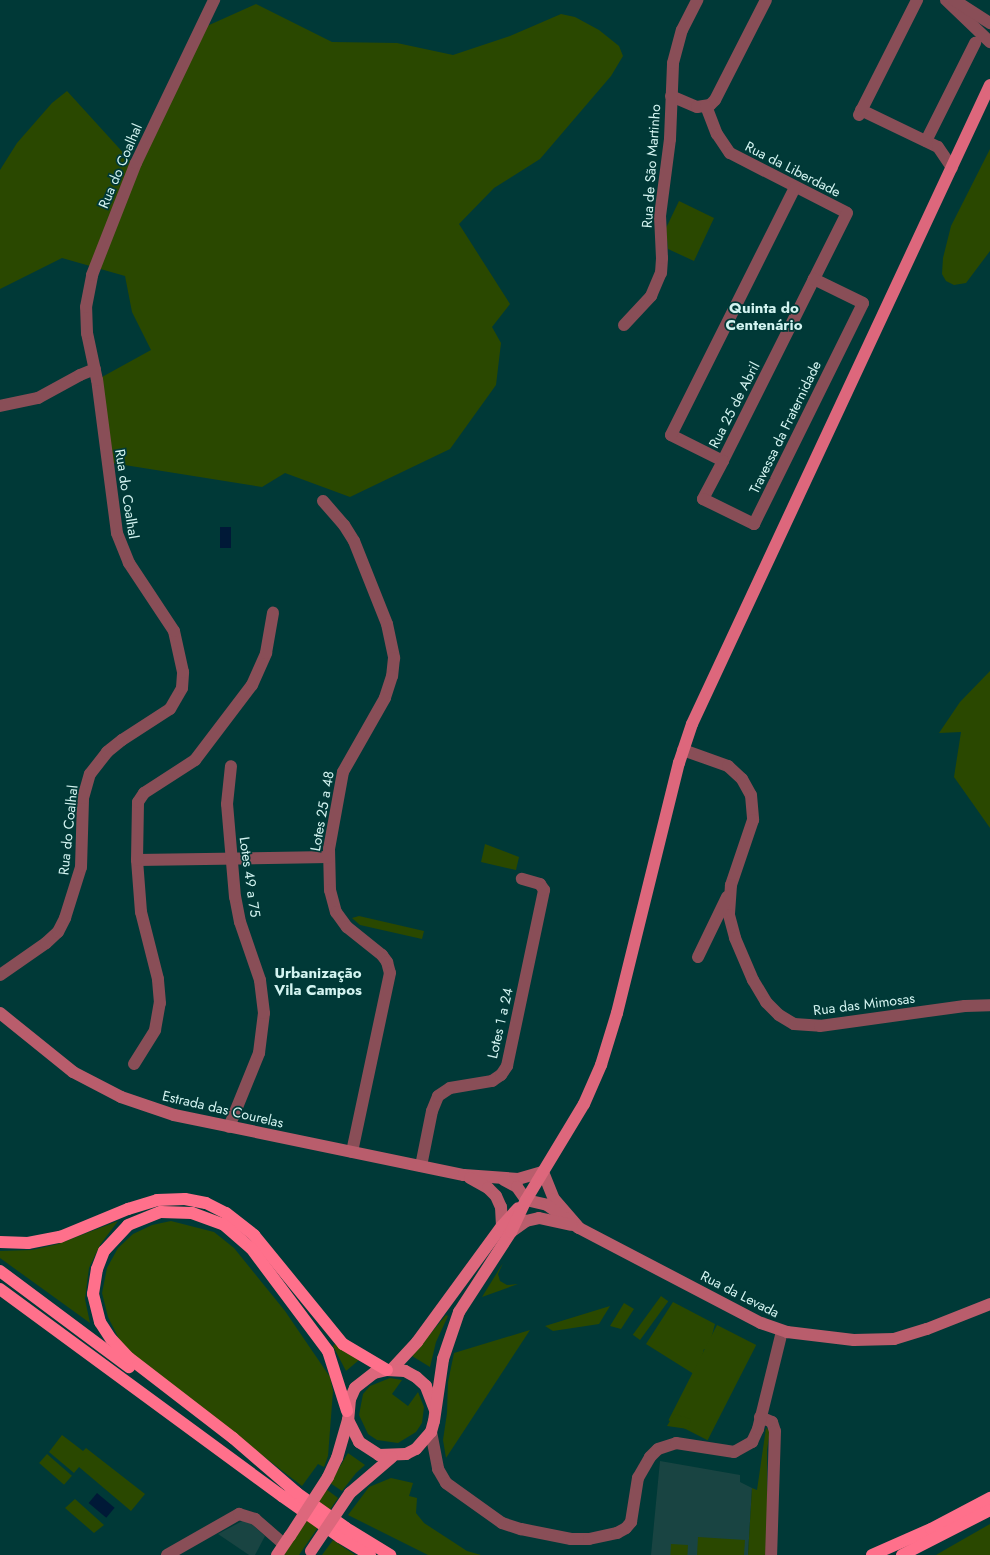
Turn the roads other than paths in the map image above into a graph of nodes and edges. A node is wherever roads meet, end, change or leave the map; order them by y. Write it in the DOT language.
graph roads {
  1 [pos="214,0"];
  2 [pos="697,0"];
  3 [pos="766,0"];
  4 [pos="917,0"];
  5 [pos="946,0"];
  6 [pos="954,0"];
  7 [pos="990,24"];
  8 [pos="990,42"];
  9 [pos="975,43"];
  10 [pos="990,85"];
  11 [pos="672,96"];
  12 [pos="706,106"];
  13 [pos="926,141"];
  14 [pos="952,168"];
  15 [pos="795,187"];
  16 [pos="847,213"];
  17 [pos="814,279"];
  18 [pos="624,325"];
  19 [pos="95,369"];
  20 [pos="0,406"];
  21 [pos="722,461"];
  22 [pos="323,501"];
  23 [pos="273,613"];
  24 [pos="683,750"];
  25 [pos="231,766"];
  26 [pos="329,857"];
  27 [pos="230,859"];
  28 [pos="137,860"];
  29 [pos="522,879"];
  30 [pos="729,894"];
  31 [pos="698,957"];
  32 [pos="0,974"];
  33 [pos="990,1005"];
  34 [pos="0,1013"];
  35 [pos="134,1064"];
  36 [pos="229,1127"];
  37 [pos="352,1152"];
  38 [pos="421,1166"];
  39 [pos="544,1172"];
  40 [pos="464,1175"];
  41 [pos="500,1178"];
  42 [pos="526,1200"];
  43 [pos="506,1228"];
  44 [pos="579,1228"];
  45 [pos="0,1242"];
  46 [pos="0,1271"];
  47 [pos="0,1289"];
  48 [pos="990,1304"];
  49 [pos="782,1331"];
  50 [pos="389,1370"];
  51 [pos="435,1410"];
  52 [pos="348,1416"];
  53 [pos="760,1417"];
  54 [pos="431,1432"];
  55 [pos="392,1457"];
  56 [pos="297,1493"];
  57 [pos="990,1498"];
  58 [pos="990,1510"];
  59 [pos="287,1540"];
  60 [pos="310,1553"];
  61 [pos="167,1555"];
  62 [pos="277,1555"];
  63 [pos="370,1555"];
  64 [pos="390,1555"];
  65 [pos="771,1555"];
  66 [pos="872,1555"];
  67 [pos="902,1555"];
  1 -- 19 [label="street, Rua do Coalhal"];
  2 -- 11 [label="street, Rua de São Martinho"];
  3 -- 12 [label="street"];
  4 -- 13 [label="street"];
  5 -- 8 [label="street"];
  6 -- 7 [label="street"];
  9 -- 13 [label="street"];
  10 -- 14 [label="main road"];
  11 -- 12 [label="street"];
  11 -- 18 [label="street, Rua de São Martinho"];
  12 -- 15 [label="street, Rua da Liberdade"];
  13 -- 14 [label="street"];
  14 -- 24 [label="main road"];
  15 -- 16 [label="street, Rua da Liberdade"];
  15 -- 21 [label="street, Rua 25 de Abril"];
  16 -- 17 [label="street, Rua 25 de Abril"];
  17 -- 21 [label="street, Rua 25 de Abril"];
  17 -- 21 [label="street, Travessa da Fraternidade"];
  19 -- 20 [label="street"];
  19 -- 32 [label="street, Rua do Coalhal"];
  22 -- 26 [label="street, Lotes 25 a 48"];
  23 -- 28 [label="street"];
  24 -- 30 [label="street, Rua das Mimosas"];
  24 -- 39 [label="main road"];
  25 -- 27 [label="street, Lotes 49 a 75"];
  26 -- 27 [label="street"];
  26 -- 37 [label="street, Lotes 25 a 48"];
  27 -- 28 [label="street"];
  27 -- 36 [label="street, Lotes 49 a 75"];
  28 -- 35 [label="street"];
  29 -- 38 [label="street, Lotes 1 a 24"];
  30 -- 31 [label="street"];
  30 -- 33 [label="street, Rua das Mimosas"];
  34 -- 36 [label="main road, Estrada das Courelas"];
  36 -- 37 [label="main road, Estrada das Courelas"];
  37 -- 38 [label="main road, Estrada das Courelas"];
  38 -- 40 [label="main road, Estrada das Courelas"];
  39 -- 41 [label="main road"];
  39 -- 42 [label="main road"];
  39 -- 44 [label="main road"];
  40 -- 41 [label="main road"];
  40 -- 43 [label="main road"];
  41 -- 42 [label="main road"];
  42 -- 43 [label="main road"];
  42 -- 44 [label="main road"];
  43 -- 44 [label="main road"];
  43 -- 50 [label="main road"];
  43 -- 51 [label="main road"];
  44 -- 49 [label="main road, Rua da Levada"];
  45 -- 50 [label="highway"];
  46 -- 56 [label="highway"];
  47 -- 63 [label="highway"];
  48 -- 49 [label="main road, Rua da Levada"];
  49 -- 53 [label="street"];
  50 -- 51 [label="main road"];
  50 -- 52 [label="main road"];
  51 -- 54 [label="main road"];
  52 -- 55 [label="main road"];
  52 -- 56 [label="highway"];
  52 -- 59 [label="main road, bridge"];
  53 -- 54 [label="street"];
  53 -- 65 [label="street"];
  54 -- 55 [label="main road"];
  55 -- 60 [label="main road, bridge"];
  56 -- 64 [label="highway"];
  57 -- 66 [label="highway"];
  58 -- 67 [label="highway"];
  59 -- 61 [label="street"];
  59 -- 62 [label="main road"];
}
